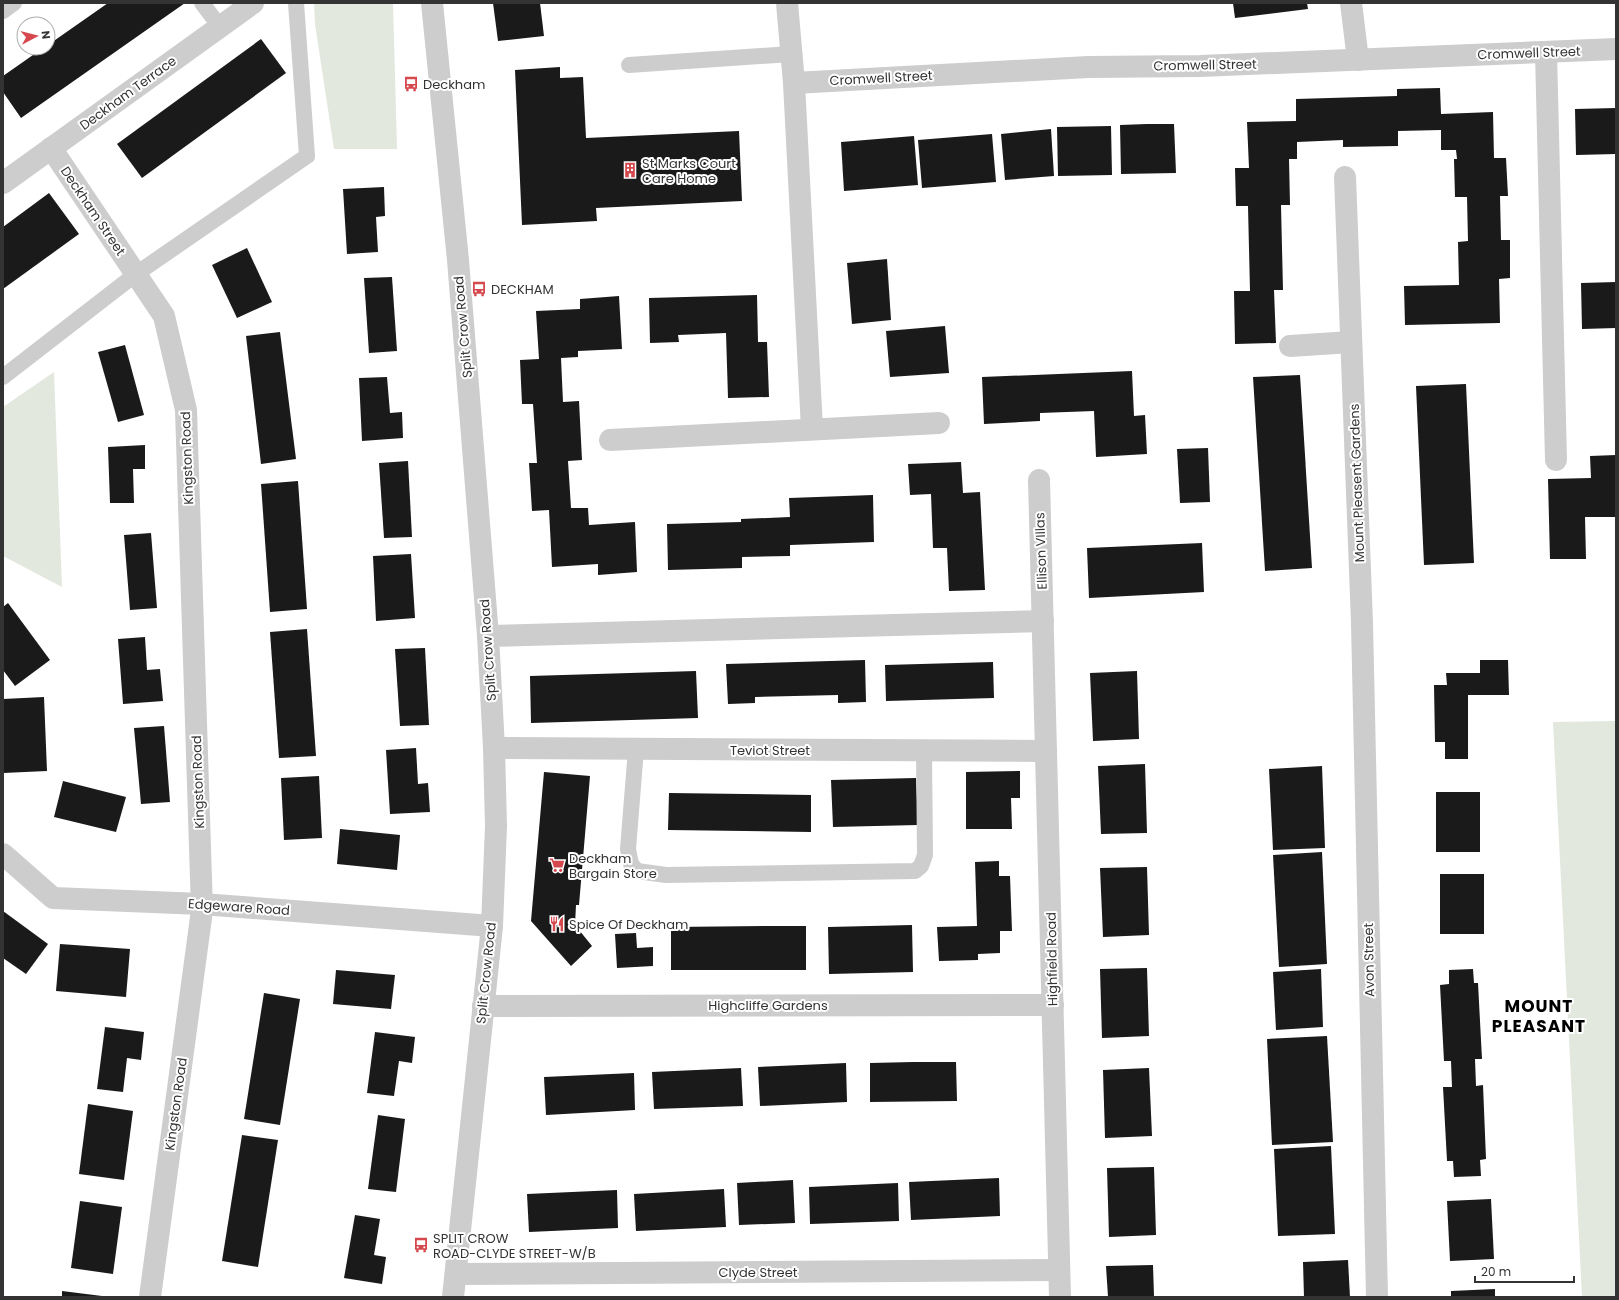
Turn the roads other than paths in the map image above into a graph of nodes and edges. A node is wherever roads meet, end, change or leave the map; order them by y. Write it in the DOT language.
graph roads {
  1 [pos="14,3"];
  2 [pos="202,3"];
  3 [pos="253,3"];
  4 [pos="296,3"];
  5 [pos="432,3"];
  6 [pos="787,3"];
  7 [pos="1351,3"];
  8 [pos="3,11"];
  9 [pos="220,27"];
  10 [pos="1616,49"];
  11 [pos="1546,52"];
  12 [pos="791,54"];
  13 [pos="1358,60"];
  14 [pos="629,65"];
  15 [pos="794,83"];
  16 [pos="51,148"];
  17 [pos="1345,177"];
  18 [pos="4,179"];
  19 [pos="136,274"];
  20 [pos="1351,342"];
  21 [pos="1290,346"];
  22 [pos="3,377"];
  23 [pos="939,423"];
  24 [pos="812,429"];
  25 [pos="610,440"];
  26 [pos="1556,460"];
  27 [pos="1039,480"];
  28 [pos="1043,621"];
  29 [pos="1362,624"];
  30 [pos="488,636"];
  31 [pos="494,748"];
  32 [pos="636,749"];
  33 [pos="924,751"];
  34 [pos="1046,752"];
  35 [pos="3,854"];
  36 [pos="202,904"];
  37 [pos="492,926"];
  38 [pos="1053,1005"];
  39 [pos="483,1006"];
  40 [pos="1059,1270"];
  41 [pos="456,1274"];
  42 [pos="150,1297"];
  43 [pos="452,1297"];
  44 [pos="1060,1297"];
  45 [pos="1376,1297"];
  1 -- 8 [label="lane"];
  2 -- 9 [label="lane"];
  3 -- 9 [label="street, Deckham Terrace"];
  4 -- 19 [label="lane"];
  5 -- 30 [label="street, Split Crow Road"];
  6 -- 12 [label="street"];
  7 -- 13 [label="street"];
  9 -- 16 [label="street, Deckham Terrace"];
  10 -- 11 [label="street, Cromwell Street"];
  11 -- 13 [label="street, Cromwell Street"];
  11 -- 26 [label="street"];
  12 -- 14 [label="lane"];
  12 -- 15 [label="street"];
  13 -- 15 [label="street, Cromwell Street"];
  15 -- 24 [label="street"];
  16 -- 18 [label="street, Deckham Terrace"];
  16 -- 19 [label="street, Deckham Street"];
  17 -- 20 [label="street, Mount Pleasent Gardens"];
  19 -- 22 [label="lane"];
  19 -- 36 [label="street, Kingston Road"];
  20 -- 21 [label="street"];
  20 -- 29 [label="street, Mount Pleasent Gardens"];
  23 -- 24 [label="street"];
  24 -- 25 [label="street"];
  27 -- 28 [label="street, Ellison VIllas"];
  28 -- 30 [label="street"];
  28 -- 34 [label="street, Highfield Road"];
  29 -- 45 [label="street, Avon Street"];
  30 -- 31 [label="street, Split Crow Road"];
  31 -- 32 [label="street, Teviot Street"];
  31 -- 37 [label="street, Split Crow Road"];
  32 -- 33 [label="street, Teviot Street"];
  32 -- 33 [label="lane"];
  33 -- 34 [label="street, Teviot Street"];
  34 -- 38 [label="street, Highfield Road"];
  35 -- 36 [label="street, Edgeware Road"];
  36 -- 37 [label="street, Edgeware Road"];
  36 -- 42 [label="street, Kingston Road"];
  37 -- 39 [label="street, Split Crow Road"];
  38 -- 39 [label="street, Highcliffe Gardens"];
  38 -- 40 [label="street, Highfield Road"];
  39 -- 41 [label="street, Split Crow Road"];
  40 -- 41 [label="street, Clyde Street"];
  40 -- 44 [label="street, Highfield Road"];
  41 -- 43 [label="street, Split Crow Road"];
}
